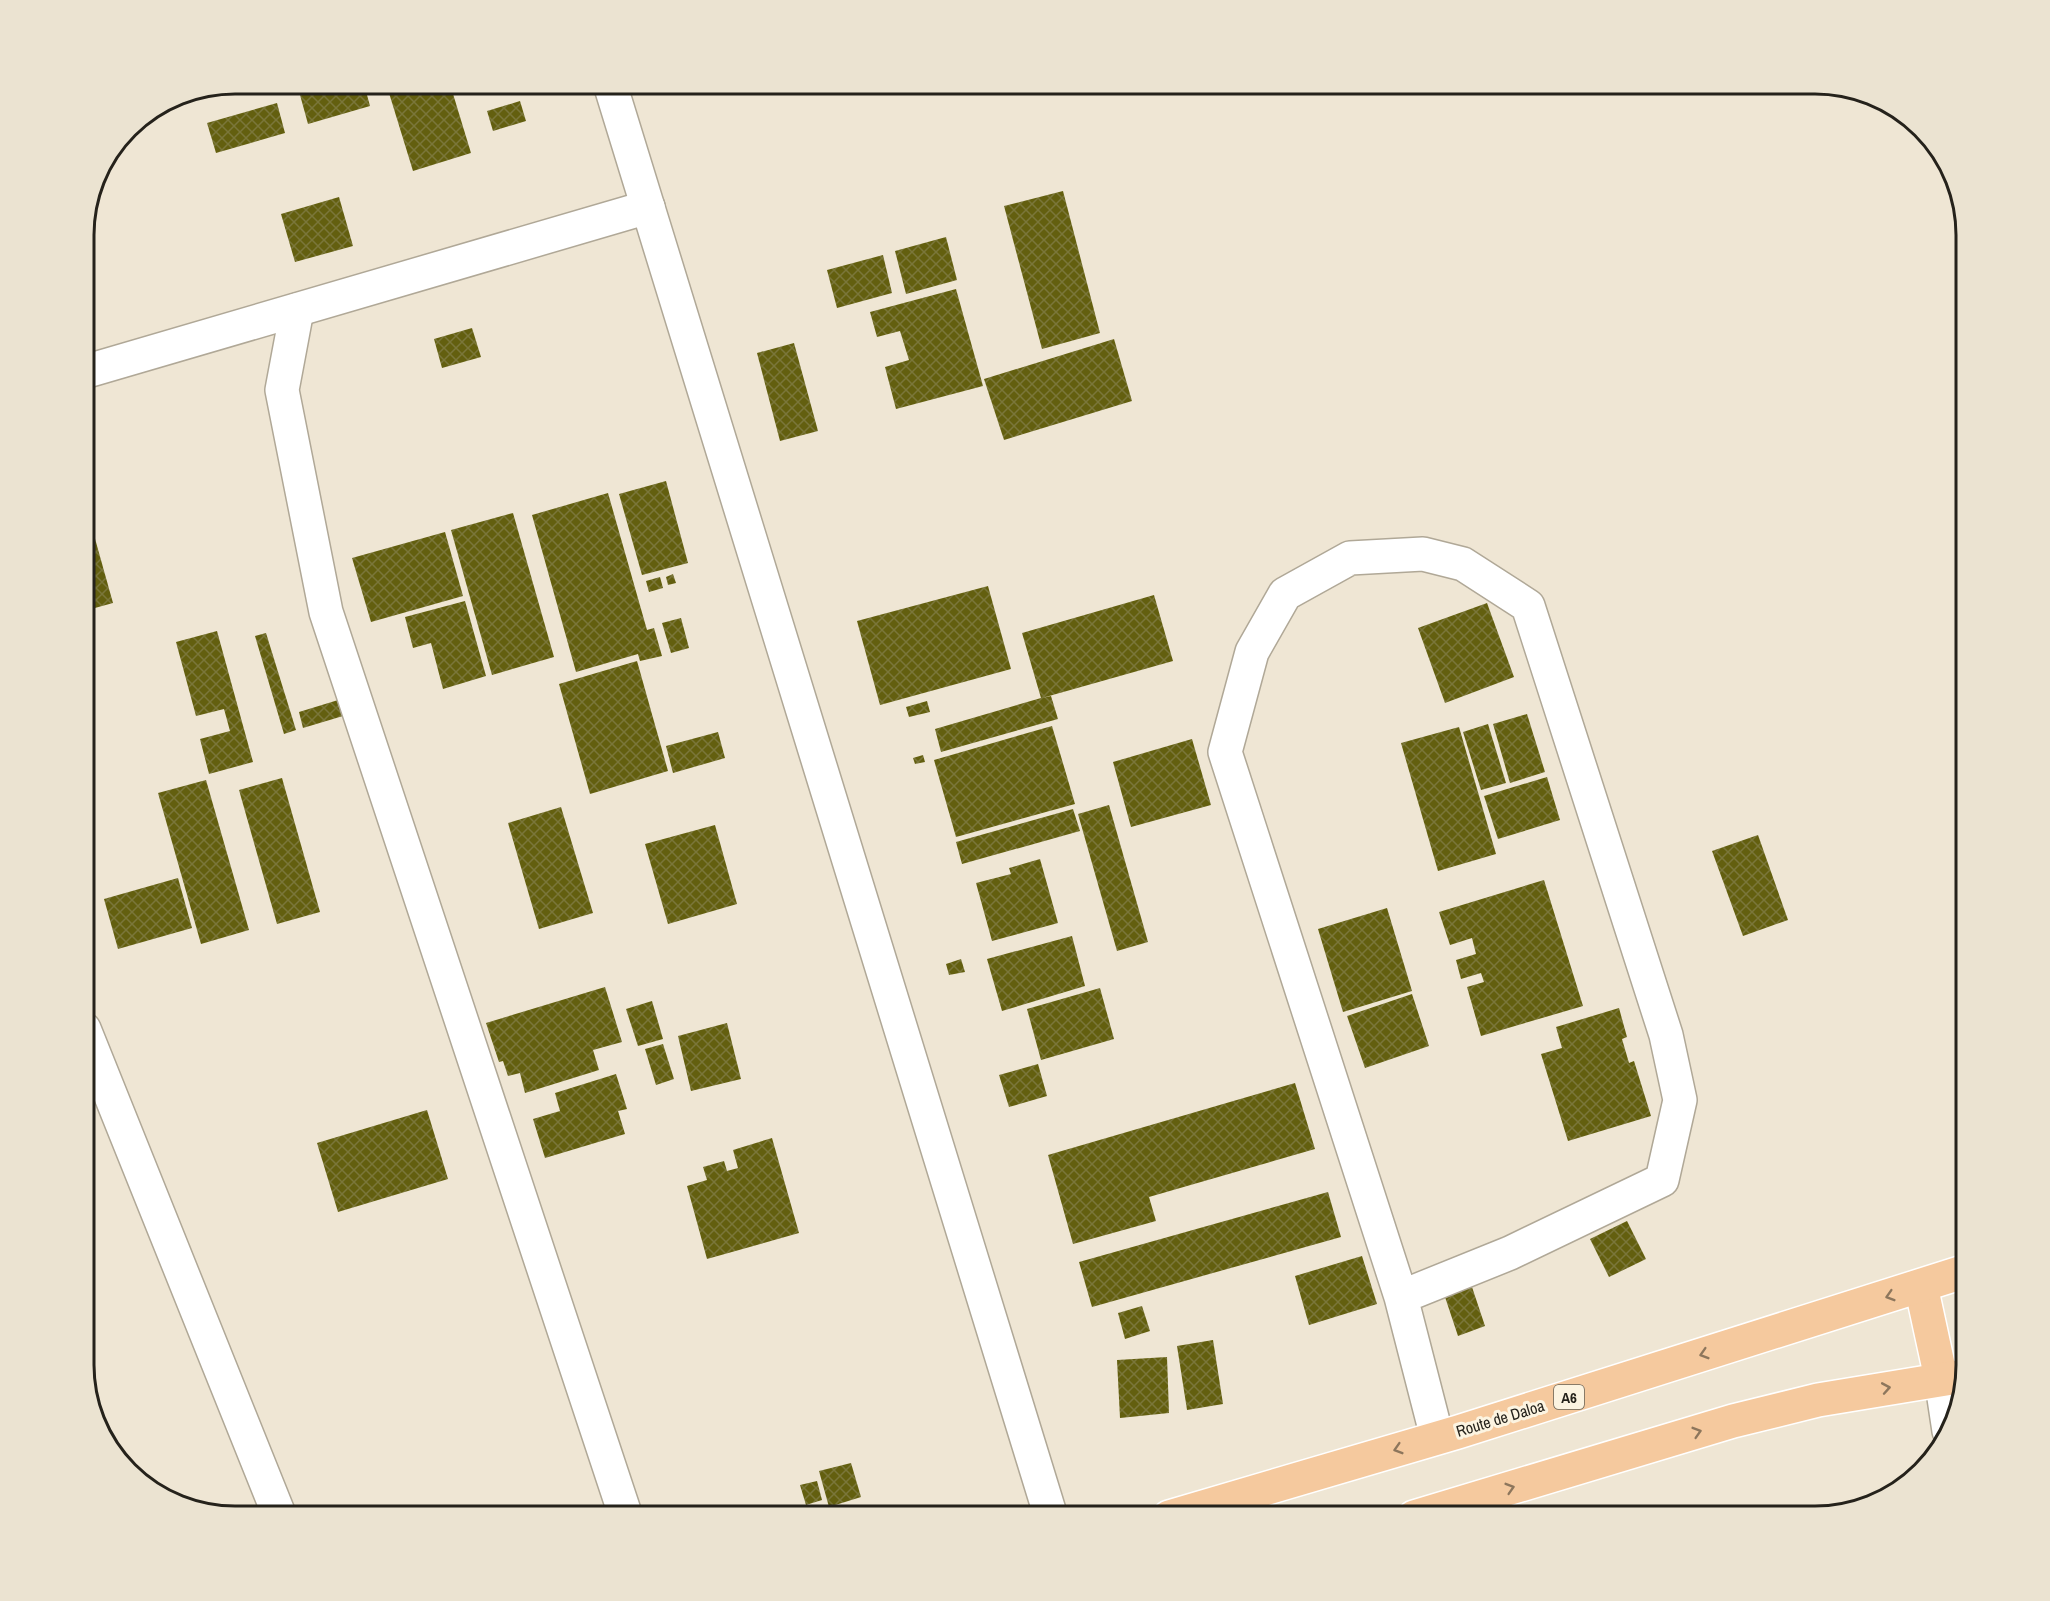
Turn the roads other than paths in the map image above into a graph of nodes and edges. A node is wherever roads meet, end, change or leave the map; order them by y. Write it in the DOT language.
graph roads {
  1 [pos="613,95"];
  2 [pos="648,207"];
  3 [pos="297,310"];
  4 [pos="95,369"];
  5 [pos="95,1056"];
  6 [pos="1955,1275"];
  7 [pos="1921,1286"];
  8 [pos="1401,1298"];
  9 [pos="1953,1377"];
  10 [pos="1951,1400"];
  11 [pos="1437,1437"];
  12 [pos="276,1506"];
  13 [pos="622,1506"];
  14 [pos="1048,1506"];
  15 [pos="1206,1506"];
  16 [pos="1451,1506"];
  1 -- 2 [label="street"];
  2 -- 3 [label="street"];
  2 -- 14 [label="street"];
  3 -- 4 [label="street"];
  3 -- 13 [label="street"];
  5 -- 12 [label="street"];
  6 -- 7 [label="highway, Route de Daloa / A6"];
  7 -- 9 [label="highway"];
  7 -- 11 [label="highway, Route de Daloa / A6, one-way"];
  8 -- 8 [label="street"];
  8 -- 11 [label="street"];
  9 -- 10 [label="street"];
  16 -- 9 [label="highway, one-way"];
  11 -- 15 [label="highway, Route de Daloa / A6, one-way"];
}
